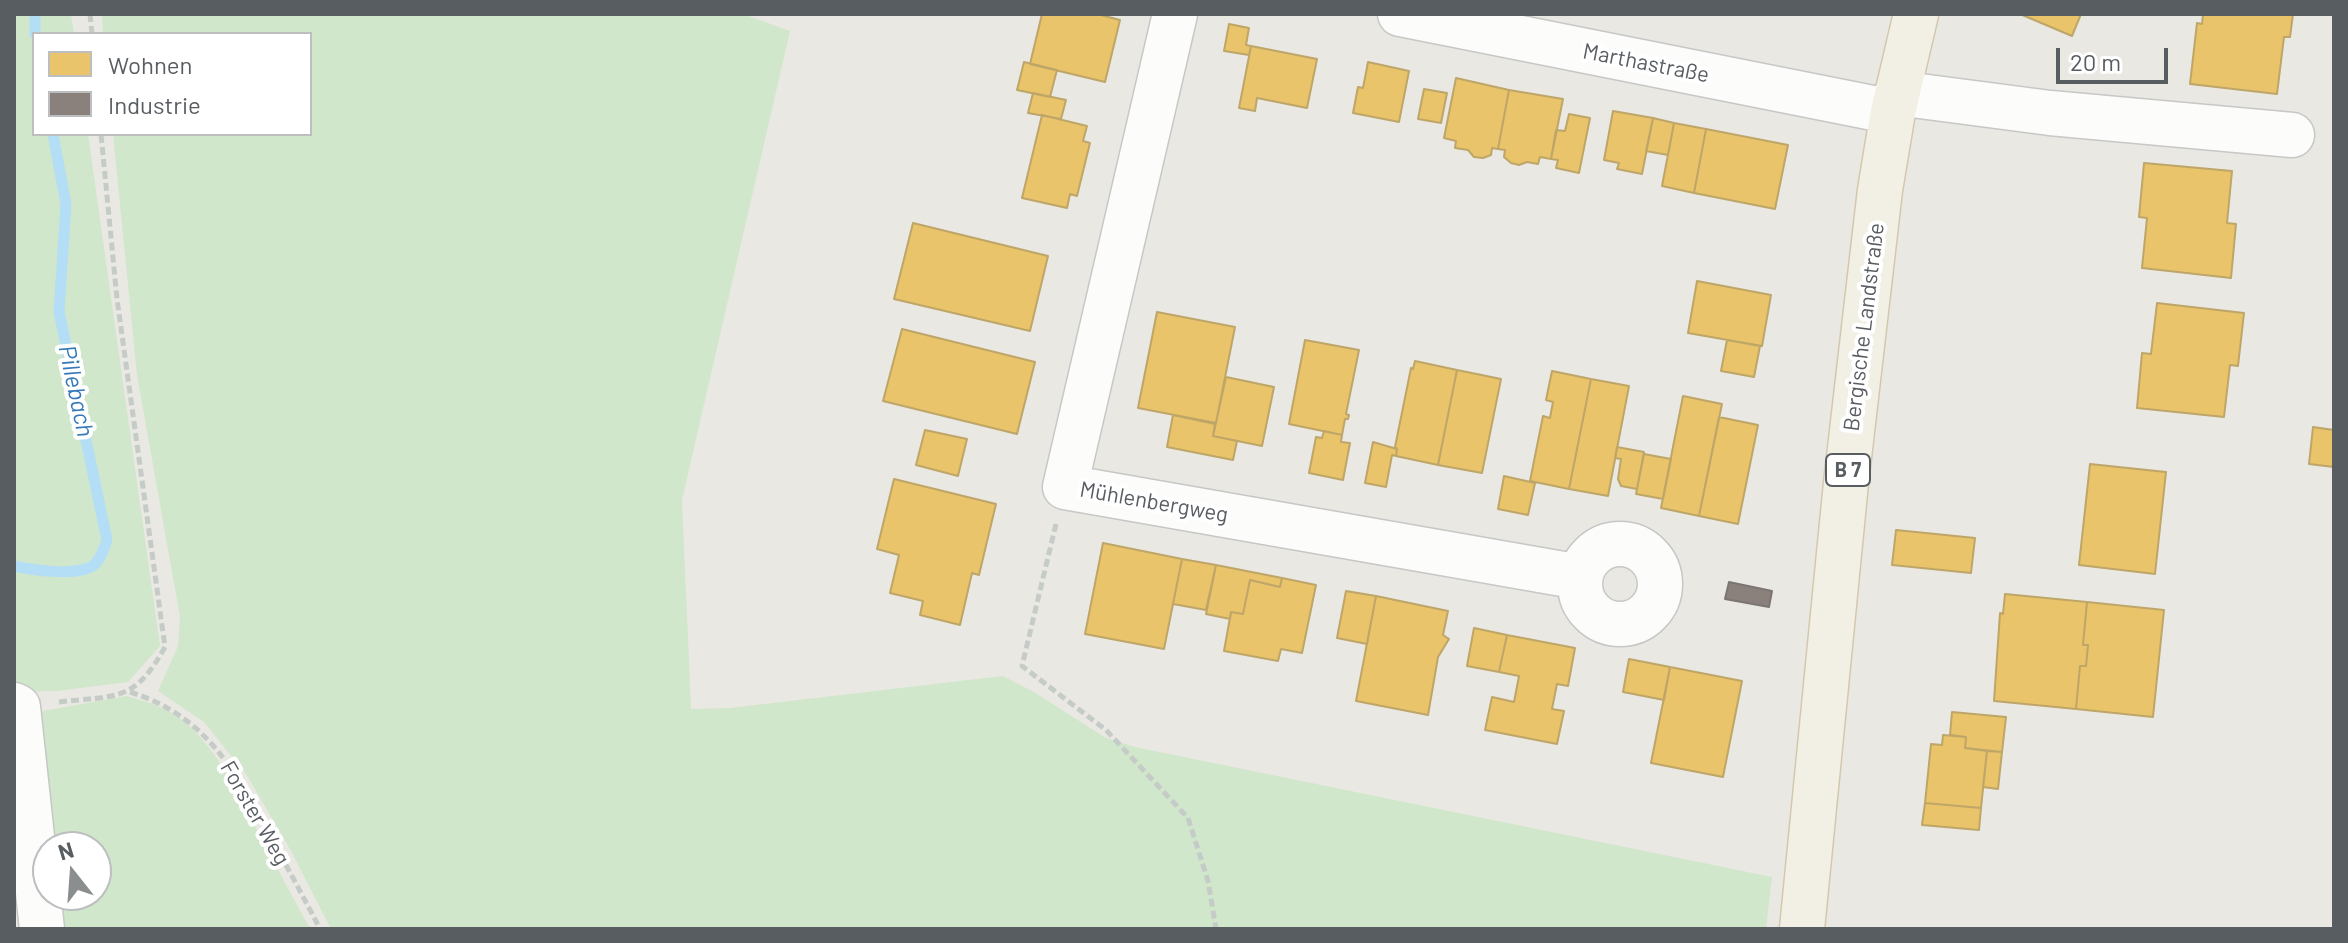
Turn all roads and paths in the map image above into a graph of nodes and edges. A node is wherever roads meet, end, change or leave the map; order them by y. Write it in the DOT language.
graph roads {
  1 [pos="1175,14"];
  2 [pos="1400,14"];
  3 [pos="1916,14"];
  4 [pos="1895,102"];
  5 [pos="2292,135"];
  6 [pos="101,136"];
  7 [pos="1059,512"];
  8 [pos="1580,577"];
  9 [pos="129,692"];
  10 [pos="16,706"];
  11 [pos="42,929"];
  12 [pos="320,929"];
  13 [pos="1216,929"];
  14 [pos="1802,929"];
  1 -- 8 [label="street, Mühlenbergweg"];
  2 -- 4 [label="street, Marthastraße"];
  3 -- 4 [label="main road, Bergische Landstraße / B 7"];
  4 -- 5 [label="street, Marthastraße"];
  4 -- 14 [label="main road, Bergische Landstraße / B 7"];
  6 -- 9 [label="path"];
  7 -- 13 [label="path"];
  9 -- 10 [label="path"];
  9 -- 12 [label="path, Forster Weg"];
  10 -- 11 [label="street"];
}
